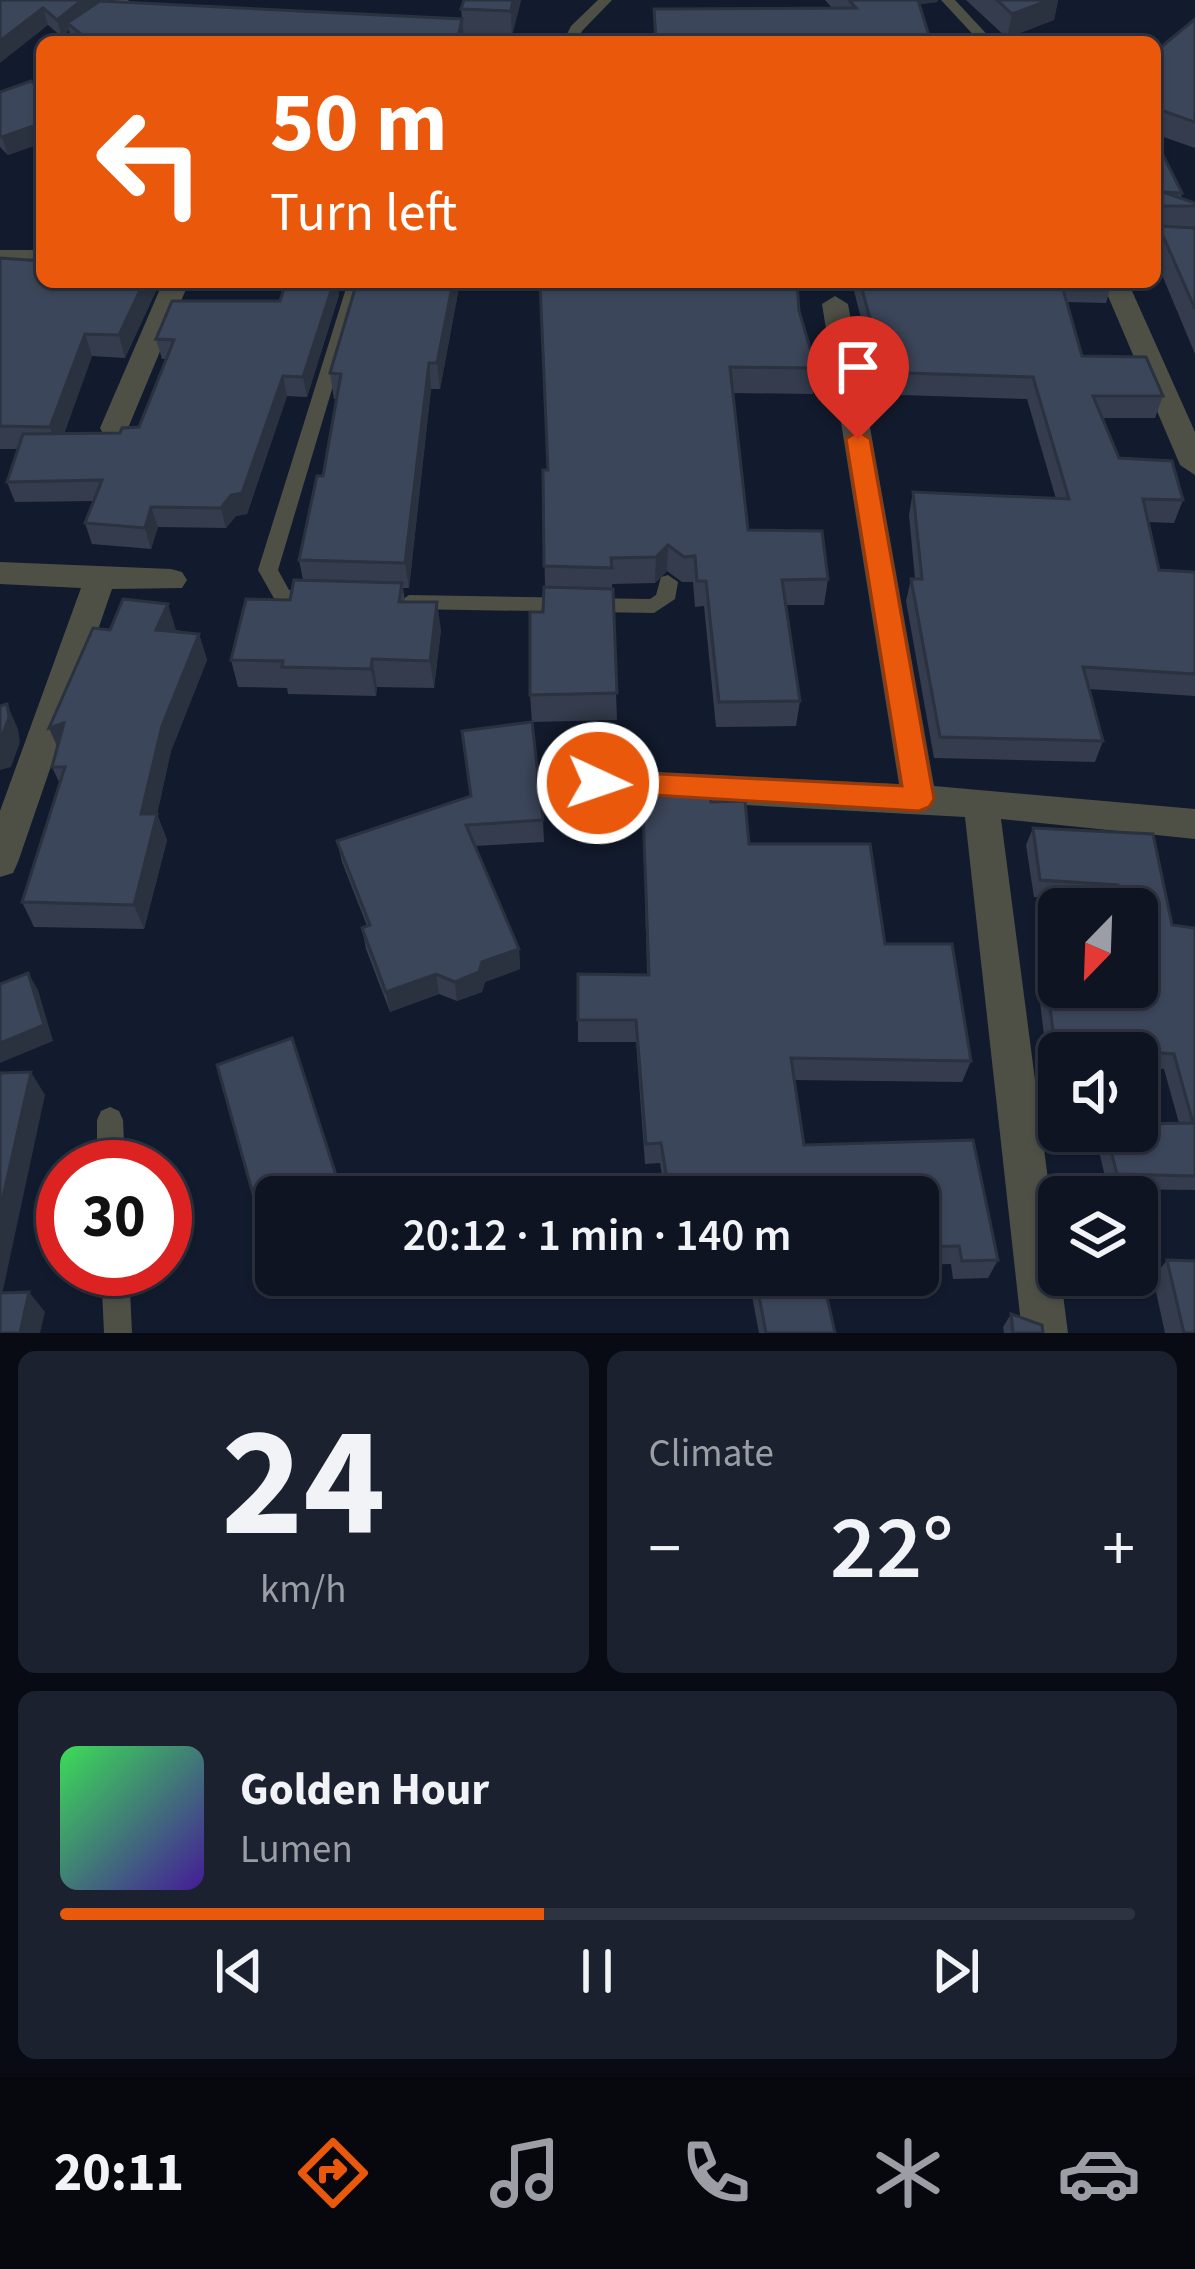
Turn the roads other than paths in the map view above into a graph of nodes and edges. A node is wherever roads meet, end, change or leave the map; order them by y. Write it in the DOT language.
graph roads {
  1 [pos="122,0"];
  2 [pos="604,0"];
  3 [pos="948,0"];
  4 [pos="77,36"];
  5 [pos="573,36"];
  6 [pos="981,36"];
  7 [pos="0,258"];
  8 [pos="36,258"];
  9 [pos="173,288"];
  10 [pos="354,288"];
  11 [pos="1118,288"];
  12 [pos="836,304"];
  13 [pos="114,428"];
  14 [pos="1195,465"];
  15 [pos="0,573"];
  16 [pos="100,577"];
  17 [pos="171,580"];
  18 [pos="668,582"];
  19 [pos="336,601"];
  20 [pos="381,602"];
  21 [pos="598,783"];
  22 [pos="919,799"];
  23 [pos="981,803"];
  24 [pos="1195,824"];
  25 [pos="0,862"];
  26 [pos="110,1120"];
  27 [pos="111,1140"];
  28 [pos="117,1296"];
  29 [pos="118,1333"];
  30 [pos="1045,1333"];
  1 -- 4 [label="lane"];
  2 -- 5 [label="lane"];
  3 -- 6 [label="lane"];
  7 -- 8 [label="street"];
  9 -- 13 [label="street"];
  10 -- 19 [label="lane"];
  11 -- 14 [label="street"];
  12 -- 22 [label="street"];
  15 -- 16 [label="street"];
  16 -- 17 [label="street"];
  16 -- 25 [label="street"];
  18 -- 20 [label="lane"];
  21 -- 22 [label="street"];
  22 -- 23 [label="street"];
  23 -- 24 [label="street"];
  23 -- 30 [label="street"];
  26 -- 27 [label="lane"];
  28 -- 29 [label="lane"];
}
